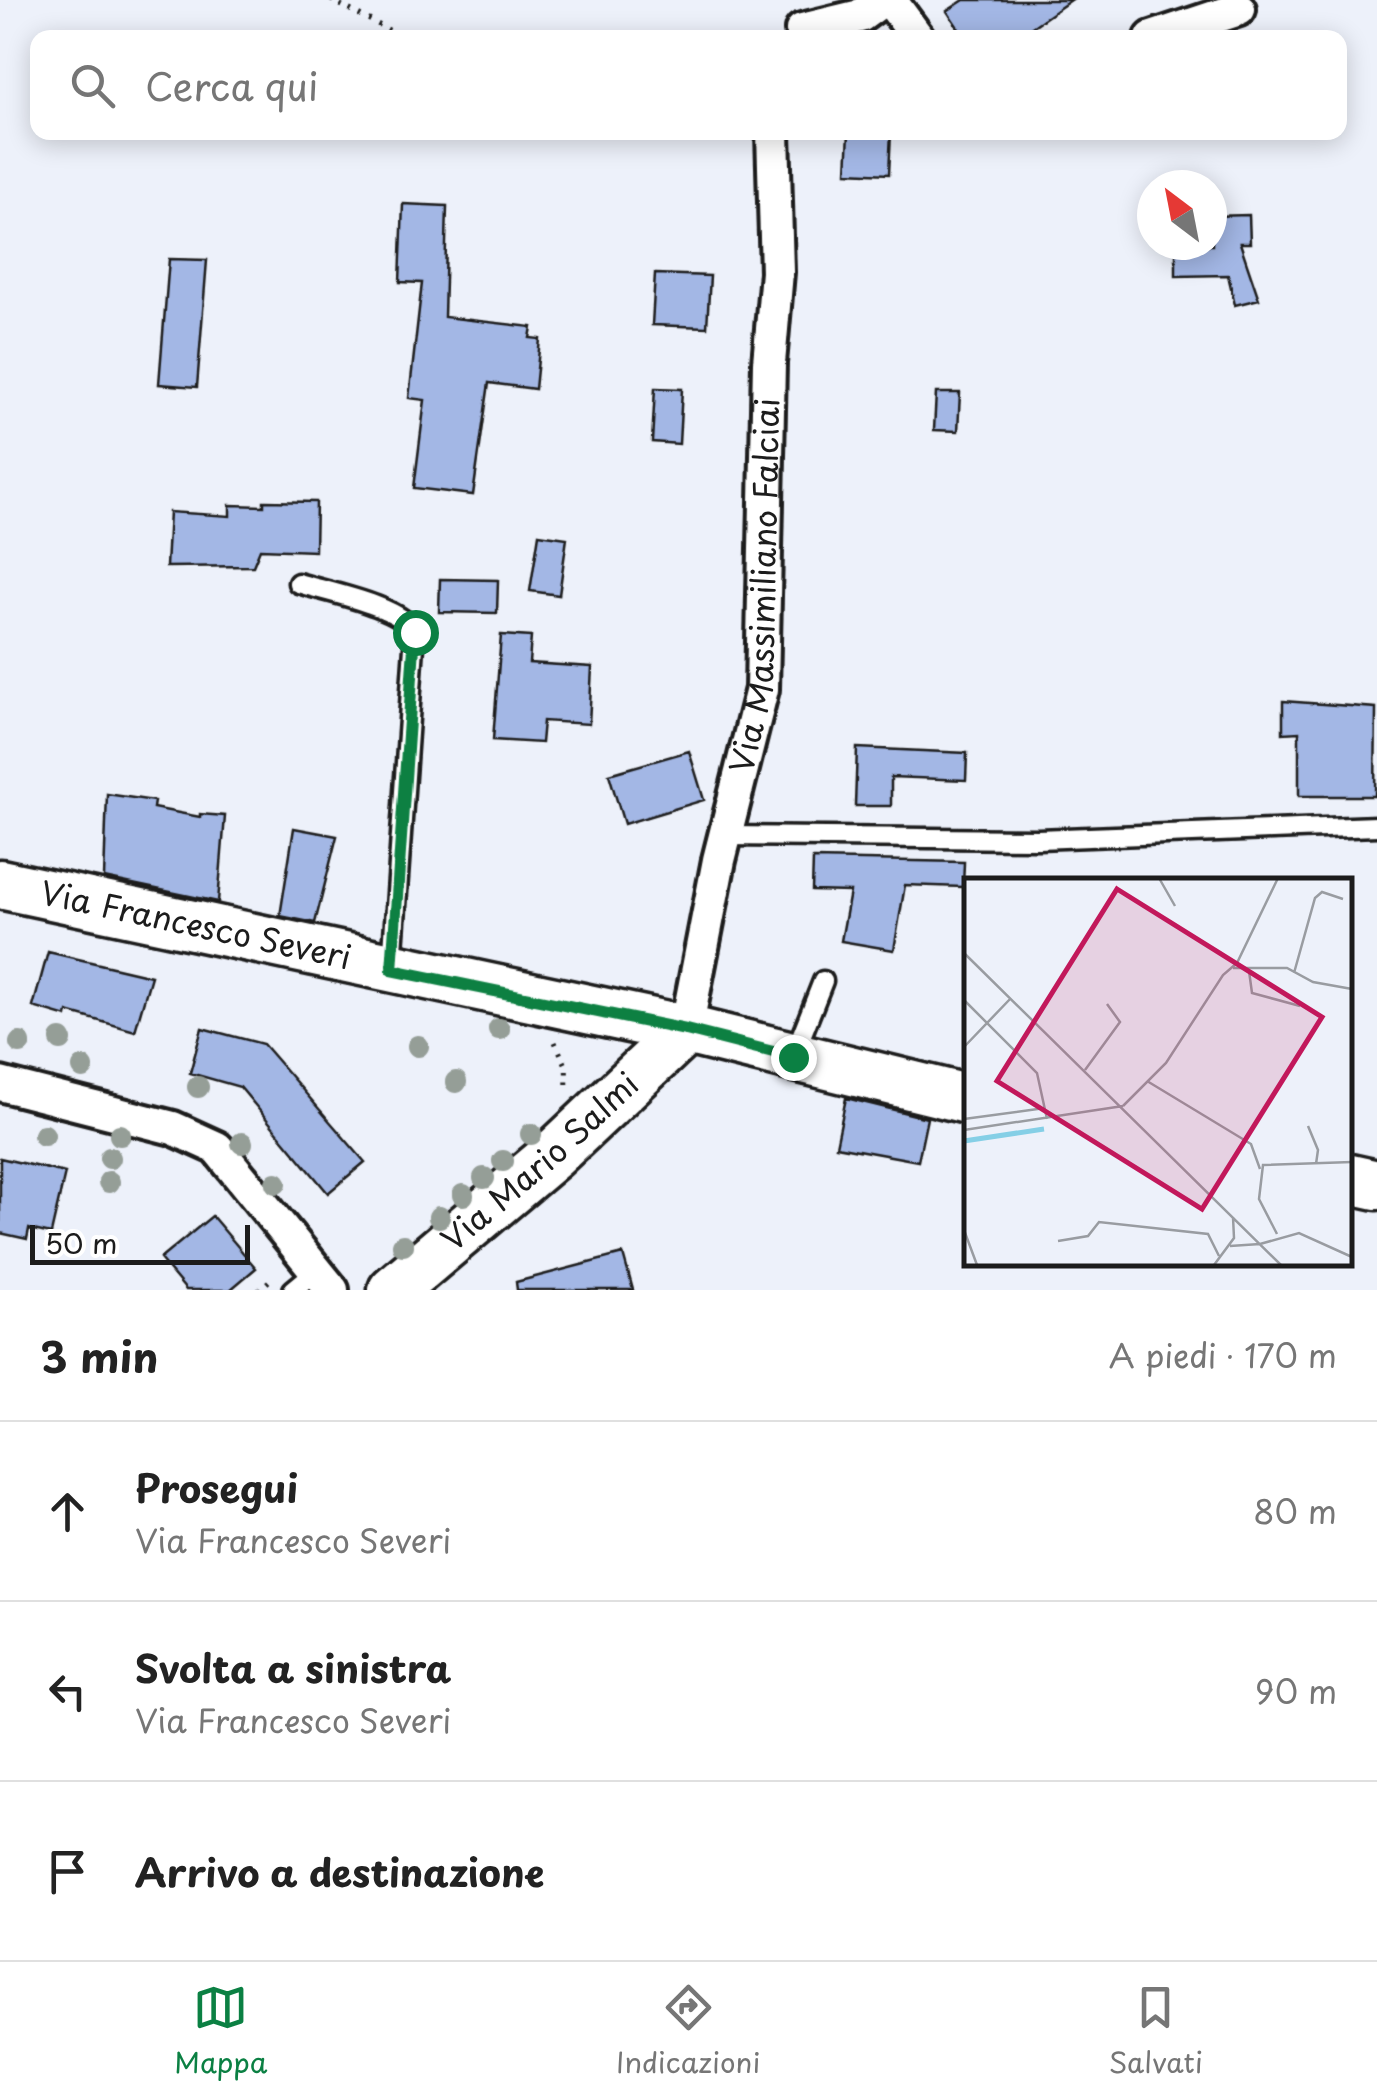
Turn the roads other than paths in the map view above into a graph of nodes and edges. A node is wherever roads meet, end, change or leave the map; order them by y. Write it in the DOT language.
graph roads {
  1 [pos="882,0"];
  2 [pos="890,0"];
  3 [pos="1239,9"];
  4 [pos="802,23"];
  5 [pos="912,30"];
  6 [pos="1176,30"];
  7 [pos="773,140"];
  8 [pos="298,583"];
  9 [pos="1377,826"];
  10 [pos="726,836"];
  11 [pos="0,884"];
  12 [pos="392,970"];
  13 [pos="823,980"];
  14 [pos="686,1030"];
  15 [pos="793,1057"];
  16 [pos="0,1084"];
  17 [pos="964,1098"];
  18 [pos="1352,1179"];
  19 [pos="1377,1185"];
  20 [pos="314,1284"];
  21 [pos="392,1290"];
  1 -- 4 [label="street"];
  2 -- 5 [label="street"];
  3 -- 6 [label="street"];
  7 -- 10 [label="street, Via Massimiliano Falciai"];
  8 -- 12 [label="lane, Via Francesco Severi"];
  9 -- 10 [label="lane"];
  10 -- 14 [label="street, Via Massimiliano Falciai"];
  11 -- 12 [label="street, Via Francesco Severi"];
  12 -- 14 [label="street, Via Francesco Severi"];
  13 -- 15 [label="lane"];
  14 -- 15 [label="street, Via Francesco Severi"];
  14 -- 21 [label="street, Via Mario Salmi"];
  15 -- 17 [label="street, Via Francesco Severi"];
  16 -- 20 [label="street"];
  18 -- 19 [label="street"];
}
